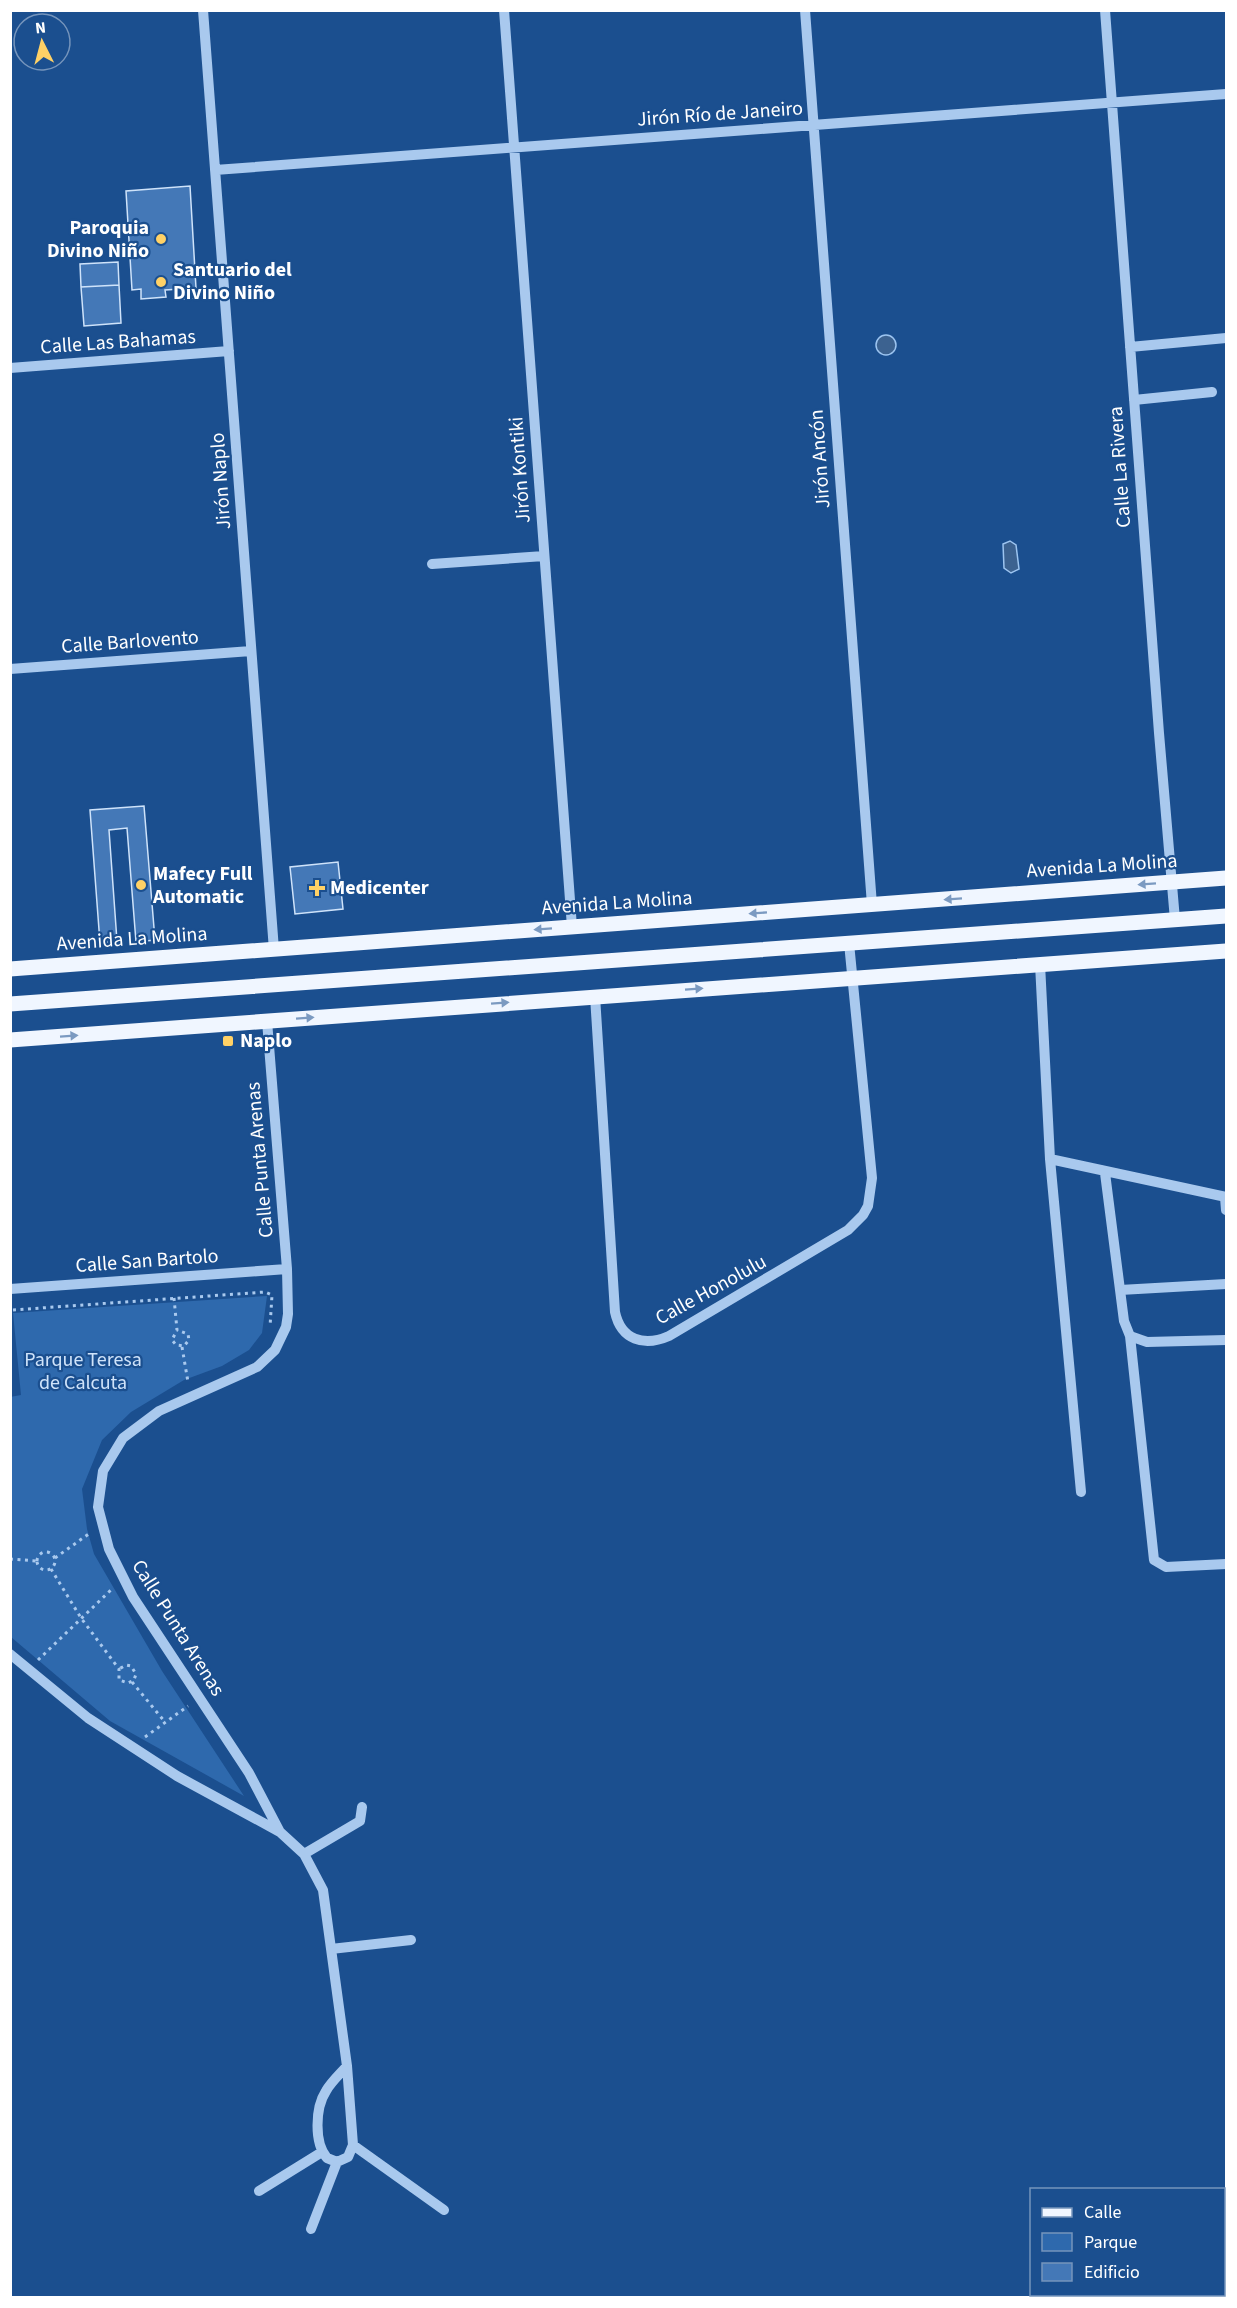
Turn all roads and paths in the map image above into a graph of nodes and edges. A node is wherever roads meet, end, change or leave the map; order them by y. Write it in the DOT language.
graph roads {
  1 [pos="203,10"];
  2 [pos="504,10"];
  3 [pos="805,10"];
  4 [pos="1105,10"];
  5 [pos="1227,94"];
  6 [pos="1112,102"];
  7 [pos="814,125"];
  8 [pos="514,147"];
  9 [pos="215,170"];
  10 [pos="1227,338"];
  11 [pos="1130,347"];
  12 [pos="229,351"];
  13 [pos="10,368"];
  14 [pos="1212,392"];
  15 [pos="1134,400"];
  16 [pos="544,556"];
  17 [pos="432,564"];
  18 [pos="251,651"];
  19 [pos="10,669"];
  20 [pos="1227,878"];
  21 [pos="1171,882"];
  22 [pos="872,905"];
  23 [pos="1227,916"];
  24 [pos="1175,920"];
  25 [pos="572,927"];
  26 [pos="849,943"];
  27 [pos="274,950"];
  28 [pos="1227,951"];
  29 [pos="1040,964"];
  30 [pos="10,969"];
  31 [pos="853,977"];
  32 [pos="595,996"];
  33 [pos="10,1004"];
  34 [pos="267,1021"];
  35 [pos="10,1040"];
  36 [pos="1050,1159"];
  37 [pos="1105,1173"];
  38 [pos="1226,1197"];
  39 [pos="1227,1210"];
  40 [pos="287,1269"];
  41 [pos="1227,1284"];
  42 [pos="10,1289"];
  43 [pos="1120,1290"];
  44 [pos="174,1298"];
  45 [pos="13,1310"];
  46 [pos="177,1330"];
  47 [pos="269,1334"];
  48 [pos="1130,1336"];
  49 [pos="1227,1340"];
  50 [pos="182,1347"];
  51 [pos="198,1378"];
  52 [pos="188,1382"];
  53 [pos="179,1387"];
  54 [pos="1081,1492"];
  55 [pos="90,1523"];
  56 [pos="91,1532"];
  57 [pos="94,1542"];
  58 [pos="55,1558"];
  59 [pos="10,1559"];
  60 [pos="37,1561"];
  61 [pos="1227,1564"];
  62 [pos="51,1569"];
  63 [pos="111,1578"];
  64 [pos="115,1586"];
  65 [pos="120,1595"];
  66 [pos="81,1618"];
  67 [pos="10,1654"];
  68 [pos="35,1664"];
  69 [pos="119,1669"];
  70 [pos="132,1682"];
  71 [pos="195,1715"];
  72 [pos="165,1723"];
  73 [pos="141,1740"];
  74 [pos="362,1807"];
  75 [pos="280,1832"];
  76 [pos="304,1854"];
  77 [pos="411,1940"];
  78 [pos="331,1949"];
  79 [pos="347,2066"];
  80 [pos="352,2145"];
  81 [pos="322,2152"];
  82 [pos="337,2162"];
  83 [pos="259,2191"];
  84 [pos="444,2210"];
  85 [pos="311,2229"];
  1 -- 9 [label="street, Jirón Naplo"];
  2 -- 8 [label="street, Jirón Kontiki"];
  3 -- 7 [label="street, Jirón Ancón"];
  4 -- 6 [label="street, Calle La Rivera"];
  5 -- 6 [label="street, Jirón Río de Janeiro"];
  6 -- 7 [label="street, Jirón Río de Janeiro"];
  6 -- 11 [label="street, Calle La Rivera"];
  7 -- 8 [label="street, Jirón Río de Janeiro"];
  7 -- 22 [label="street, Jirón Ancón"];
  8 -- 9 [label="street, Jirón Río de Janeiro"];
  8 -- 16 [label="street, Jirón Kontiki"];
  9 -- 12 [label="street, Jirón Naplo"];
  10 -- 11 [label="street"];
  11 -- 15 [label="street, Calle La Rivera"];
  12 -- 13 [label="street, Calle Las Bahamas"];
  12 -- 18 [label="street, Jirón Naplo"];
  14 -- 15 [label="street"];
  15 -- 21 [label="street, Calle La Rivera"];
  16 -- 17 [label="street"];
  16 -- 25 [label="street, Jirón Kontiki"];
  18 -- 19 [label="street, Calle Barlovento"];
  18 -- 27 [label="street, Jirón Naplo"];
  20 -- 21 [label="main road, Avenida La Molina"];
  21 -- 22 [label="main road, Avenida La Molina, one-way"];
  21 -- 24 [label="street, Calle La Rivera"];
  22 -- 25 [label="main road, Avenida La Molina, one-way"];
  23 -- 24 [label="main road"];
  24 -- 26 [label="main road"];
  25 -- 27 [label="main road, Avenida La Molina, one-way"];
  26 -- 31 [label="street, Calle Honolulu"];
  26 -- 33 [label="main road"];
  27 -- 30 [label="main road, Avenida La Molina"];
  28 -- 29 [label="main road"];
  29 -- 31 [label="main road"];
  29 -- 36 [label="street"];
  32 -- 31 [label="main road, one-way"];
  31 -- 32 [label="street, Calle Honolulu"];
  34 -- 32 [label="main road, one-way"];
  35 -- 34 [label="main road, one-way"];
  34 -- 40 [label="street, Calle Punta Arenas"];
  36 -- 37 [label="street"];
  36 -- 54 [label="street"];
  37 -- 38 [label="street"];
  37 -- 43 [label="street"];
  38 -- 39 [label="street"];
  40 -- 42 [label="street, Calle San Bartolo"];
  40 -- 75 [label="street, Calle Punta Arenas"];
  41 -- 43 [label="street"];
  43 -- 48 [label="street"];
  44 -- 45 [label="path"];
  44 -- 46 [label="path"];
  44 -- 47 [label="path"];
  46 -- 50 [label="path"];
  46 -- 50 [label="path"];
  48 -- 49 [label="street"];
  48 -- 61 [label="street"];
  50 -- 52 [label="path"];
  51 -- 52 [label="path"];
  52 -- 53 [label="path"];
  55 -- 56 [label="path"];
  56 -- 57 [label="path"];
  56 -- 58 [label="path"];
  58 -- 60 [label="path"];
  58 -- 62 [label="path"];
  59 -- 60 [label="path"];
  60 -- 62 [label="path"];
  62 -- 66 [label="path"];
  63 -- 64 [label="path"];
  64 -- 65 [label="path"];
  64 -- 66 [label="path"];
  66 -- 68 [label="path"];
  66 -- 69 [label="path"];
  67 -- 75 [label="street, Calle Punta Arenas"];
  69 -- 70 [label="path"];
  69 -- 70 [label="path"];
  70 -- 72 [label="path"];
  71 -- 72 [label="path"];
  72 -- 73 [label="path"];
  74 -- 76 [label="street"];
  75 -- 76 [label="street, Calle Punta Arenas"];
  76 -- 78 [label="street, Calle Punta Arenas"];
  77 -- 78 [label="street"];
  78 -- 79 [label="street, Calle Punta Arenas"];
  79 -- 80 [label="street, Calle Punta Arenas"];
  79 -- 81 [label="street"];
  80 -- 82 [label="street"];
  80 -- 84 [label="street"];
  81 -- 82 [label="street"];
  81 -- 83 [label="street"];
  82 -- 85 [label="street"];
}
